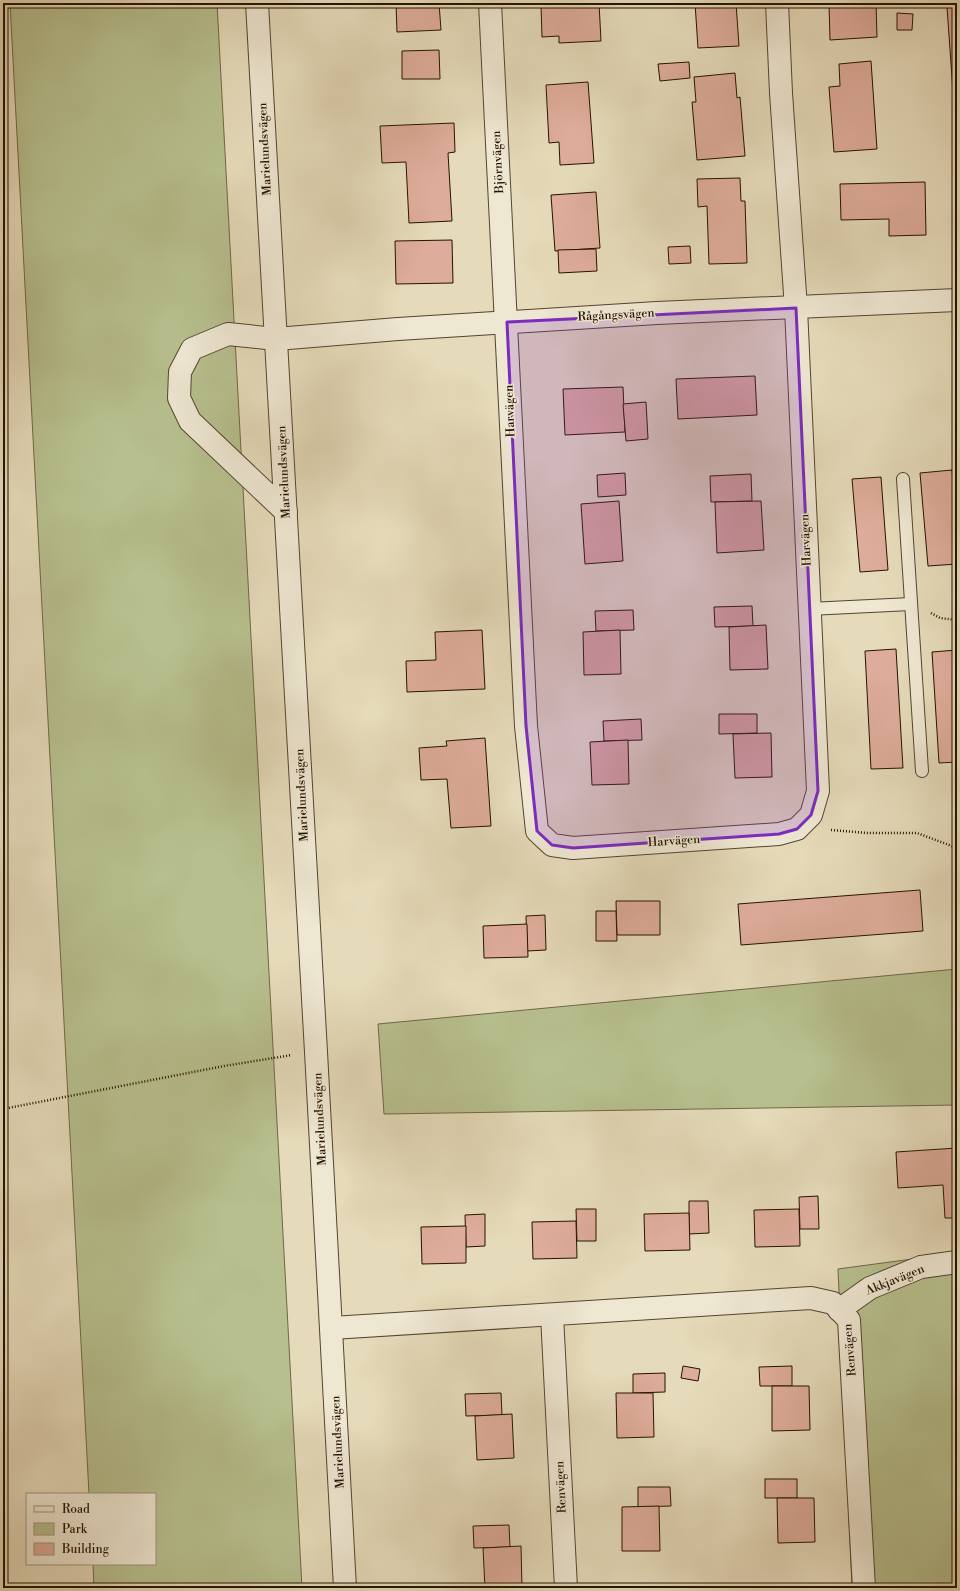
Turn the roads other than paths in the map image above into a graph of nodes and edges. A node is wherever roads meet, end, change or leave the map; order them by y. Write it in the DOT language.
graph roads {
  1 [pos="257,3"];
  2 [pos="490,3"];
  3 [pos="777,3"];
  4 [pos="957,300"];
  5 [pos="796,308"];
  6 [pos="506,322"];
  7 [pos="276,339"];
  8 [pos="903,479"];
  9 [pos="286,512"];
  10 [pos="911,604"];
  11 [pos="809,609"];
  12 [pos="922,771"];
  13 [pos="957,1262"];
  14 [pos="839,1310"];
  15 [pos="552,1315"];
  16 [pos="332,1328"];
  17 [pos="345,1588"];
  18 [pos="566,1588"];
  19 [pos="864,1588"];
  1 -- 7 [label="street, Marielundsvägen"];
  2 -- 6 [label="street, Björnvägen"];
  3 -- 5 [label="street"];
  4 -- 5 [label="street, Rågångsvägen"];
  5 -- 6 [label="street, Rågångsvägen"];
  5 -- 11 [label="street, Harvägen"];
  6 -- 7 [label="street, Rågångsvägen"];
  6 -- 11 [label="street, Harvägen"];
  7 -- 9 [label="street, Marielundsvägen"];
  7 -- 9 [label="street, Rågångsvägen"];
  8 -- 10 [label="lane"];
  9 -- 16 [label="street, Marielundsvägen"];
  10 -- 11 [label="lane"];
  10 -- 12 [label="lane"];
  13 -- 14 [label="street, Akkjavägen"];
  14 -- 15 [label="street, Renvägen"];
  14 -- 19 [label="street, Renvägen"];
  15 -- 16 [label="street, Renvägen"];
  15 -- 18 [label="street, Renvägen"];
  16 -- 17 [label="street, Marielundsvägen"];
}
